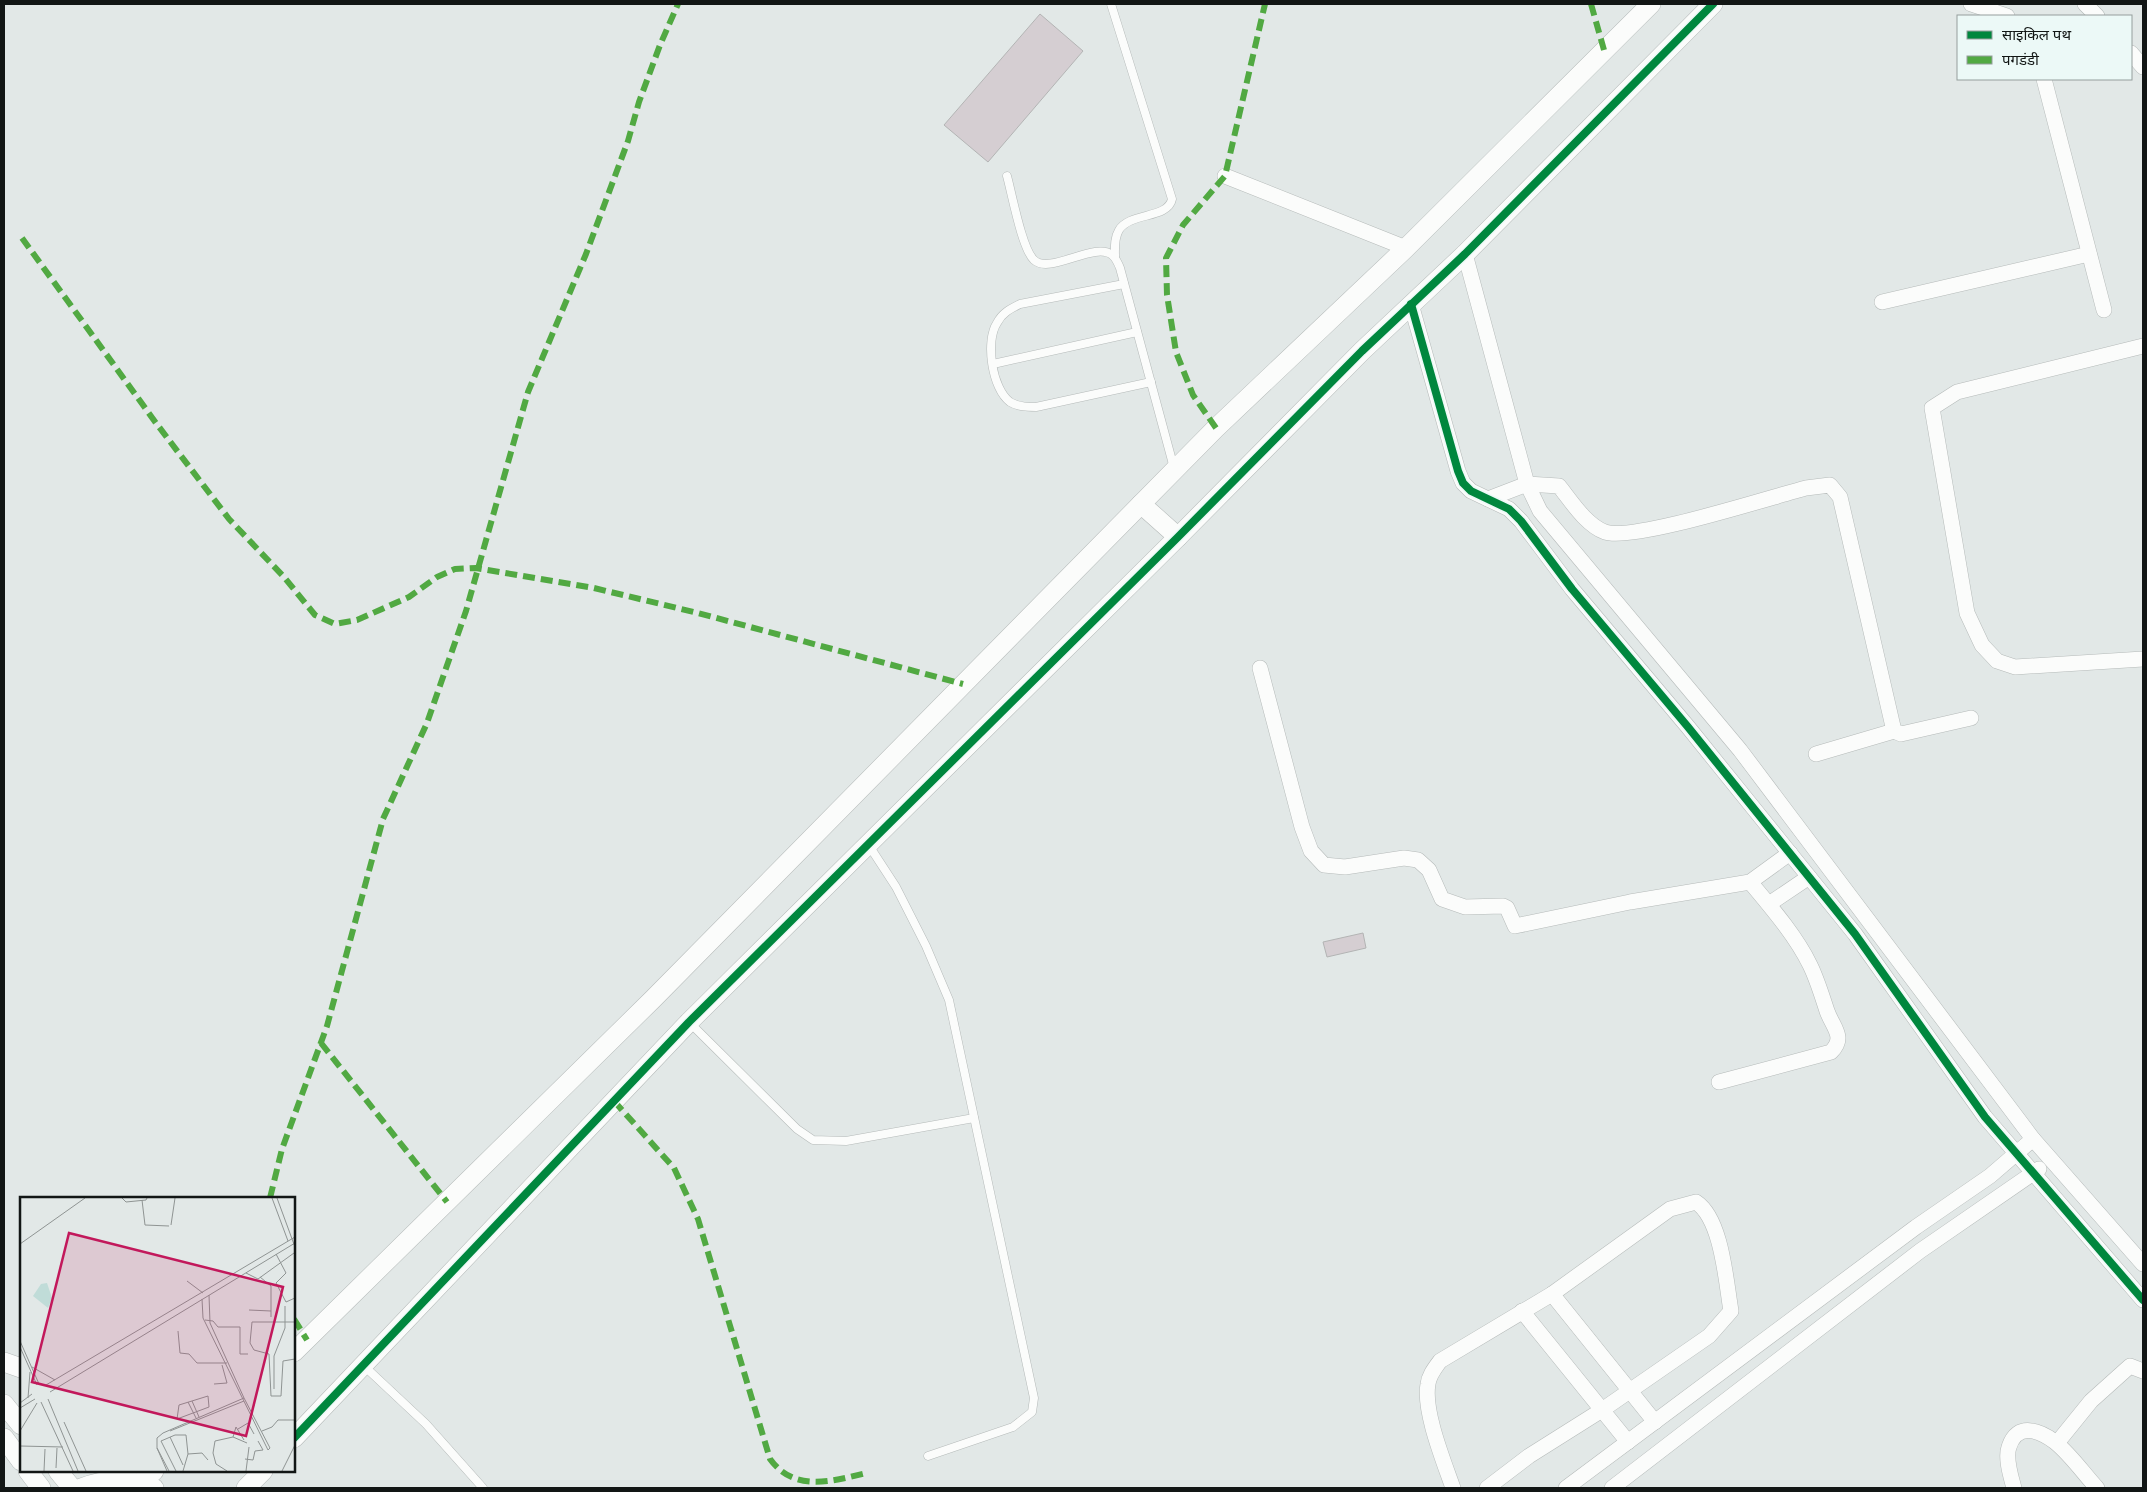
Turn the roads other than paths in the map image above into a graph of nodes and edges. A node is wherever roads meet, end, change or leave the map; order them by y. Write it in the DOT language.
graph roads {
  1 [pos="1111,4"];
  2 [pos="1651,4"];
  3 [pos="1713,4"];
  4 [pos="1971,4"];
  5 [pos="2085,4"];
  6 [pos="2004,15"];
  7 [pos="2096,15"];
  8 [pos="2132,55"];
  9 [pos="2143,67"];
  10 [pos="2044,80"];
  11 [pos="1007,176"];
  12 [pos="1225,176"];
  13 [pos="1406,248"];
  14 [pos="1465,254"];
  15 [pos="2089,254"];
  16 [pos="1115,257"];
  17 [pos="1124,284"];
  18 [pos="1882,302"];
  19 [pos="1411,304"];
  20 [pos="2104,310"];
  21 [pos="1137,332"];
  22 [pos="2143,346"];
  23 [pos="993,364"];
  24 [pos="1151,382"];
  25 [pos="1175,470"];
  26 [pos="1527,484"];
  27 [pos="1488,499"];
  28 [pos="1141,504"];
  29 [pos="1178,537"];
  30 [pos="2143,659"];
  31 [pos="1260,668"];
  32 [pos="1971,718"];
  33 [pos="1894,732"];
  34 [pos="1816,754"];
  35 [pos="868,844"];
  36 [pos="1790,853"];
  37 [pos="1809,877"];
  38 [pos="1750,882"];
  39 [pos="1847,890"];
  40 [pos="1831,903"];
  41 [pos="1769,904"];
  42 [pos="689,1022"];
  43 [pos="1720,1082"];
  44 [pos="974,1118"];
  45 [pos="2033,1139"];
  46 [pos="2016,1153"];
  47 [pos="2052,1162"];
  48 [pos="2032,1173"];
  49 [pos="2143,1264"];
  50 [pos="1552,1294"];
  51 [pos="2143,1300"];
  52 [pos="1522,1311"];
  53 [pos="295,1351"];
  54 [pos="4,1362"];
  55 [pos="364,1364"];
  56 [pos="20,1368"];
  57 [pos="2143,1371"];
  58 [pos="1630,1390"];
  59 [pos="4,1404"];
  60 [pos="1602,1410"];
  61 [pos="1655,1422"];
  62 [pos="20,1424"];
  63 [pos="295,1437"];
  64 [pos="4,1438"];
  65 [pos="1628,1442"];
  66 [pos="2057,1443"];
  67 [pos="928,1456"];
  68 [pos="20,1460"];
  69 [pos="29,1472"];
  70 [pos="59,1472"];
  71 [pos="262,1472"];
  72 [pos="149,1481"];
  73 [pos="41,1488"];
  74 [pos="72,1488"];
  75 [pos="81,1488"];
  76 [pos="246,1488"];
  77 [pos="483,1488"];
  78 [pos="1453,1488"];
  79 [pos="1487,1488"];
  80 [pos="1566,1488"];
  81 [pos="1612,1488"];
  82 [pos="2014,1488"];
  83 [pos="2097,1488"];
  1 -- 16 [label="lane"];
  2 -- 13 [label="street"];
  3 -- 14 [label="street"];
  4 -- 6 [label="street"];
  5 -- 7 [label="street"];
  8 -- 9 [label="street"];
  10 -- 15 [label="street"];
  11 -- 16 [label="lane"];
  12 -- 13 [label="street"];
  13 -- 25 [label="street"];
  14 -- 19 [label="street"];
  14 -- 26 [label="street"];
  15 -- 18 [label="street"];
  15 -- 20 [label="street"];
  16 -- 17 [label="lane"];
  17 -- 21 [label="lane"];
  17 -- 23 [label="lane"];
  19 -- 27 [label="street"];
  19 -- 29 [label="street"];
  21 -- 23 [label="lane"];
  21 -- 24 [label="lane"];
  22 -- 30 [label="street"];
  23 -- 24 [label="lane"];
  24 -- 25 [label="lane"];
  25 -- 28 [label="street"];
  26 -- 27 [label="street"];
  26 -- 33 [label="street"];
  26 -- 39 [label="street"];
  27 -- 36 [label="street"];
  28 -- 29 [label="street"];
  28 -- 53 [label="street"];
  29 -- 35 [label="street"];
  31 -- 38 [label="street"];
  32 -- 33 [label="street"];
  33 -- 34 [label="street"];
  35 -- 42 [label="street"];
  35 -- 44 [label="lane"];
  36 -- 37 [label="street"];
  36 -- 38 [label="street"];
  37 -- 40 [label="street"];
  37 -- 41 [label="street"];
  38 -- 41 [label="street"];
  39 -- 40 [label="street"];
  39 -- 45 [label="street"];
  40 -- 46 [label="street"];
  41 -- 43 [label="street"];
  42 -- 44 [label="lane"];
  42 -- 55 [label="street"];
  44 -- 67 [label="lane"];
  45 -- 46 [label="street"];
  45 -- 47 [label="street"];
  46 -- 48 [label="street"];
  46 -- 61 [label="street"];
  47 -- 48 [label="street"];
  47 -- 49 [label="street"];
  48 -- 51 [label="street"];
  48 -- 81 [label="street"];
  50 -- 52 [label="street"];
  50 -- 58 [label="street"];
  50 -- 58 [label="street"];
  52 -- 60 [label="street"];
  52 -- 78 [label="street"];
  54 -- 56 [label="street"];
  55 -- 63 [label="street"];
  55 -- 77 [label="lane"];
  57 -- 66 [label="street"];
  58 -- 60 [label="street"];
  58 -- 61 [label="street"];
  59 -- 62 [label="street"];
  60 -- 65 [label="street"];
  60 -- 79 [label="street"];
  61 -- 65 [label="street"];
  64 -- 68 [label="street"];
  65 -- 80 [label="street"];
  66 -- 82 [label="street"];
  66 -- 83 [label="street"];
  69 -- 73 [label="street"];
  70 -- 74 [label="street"];
  71 -- 76 [label="street"];
  72 -- 75 [label="street"];
}
